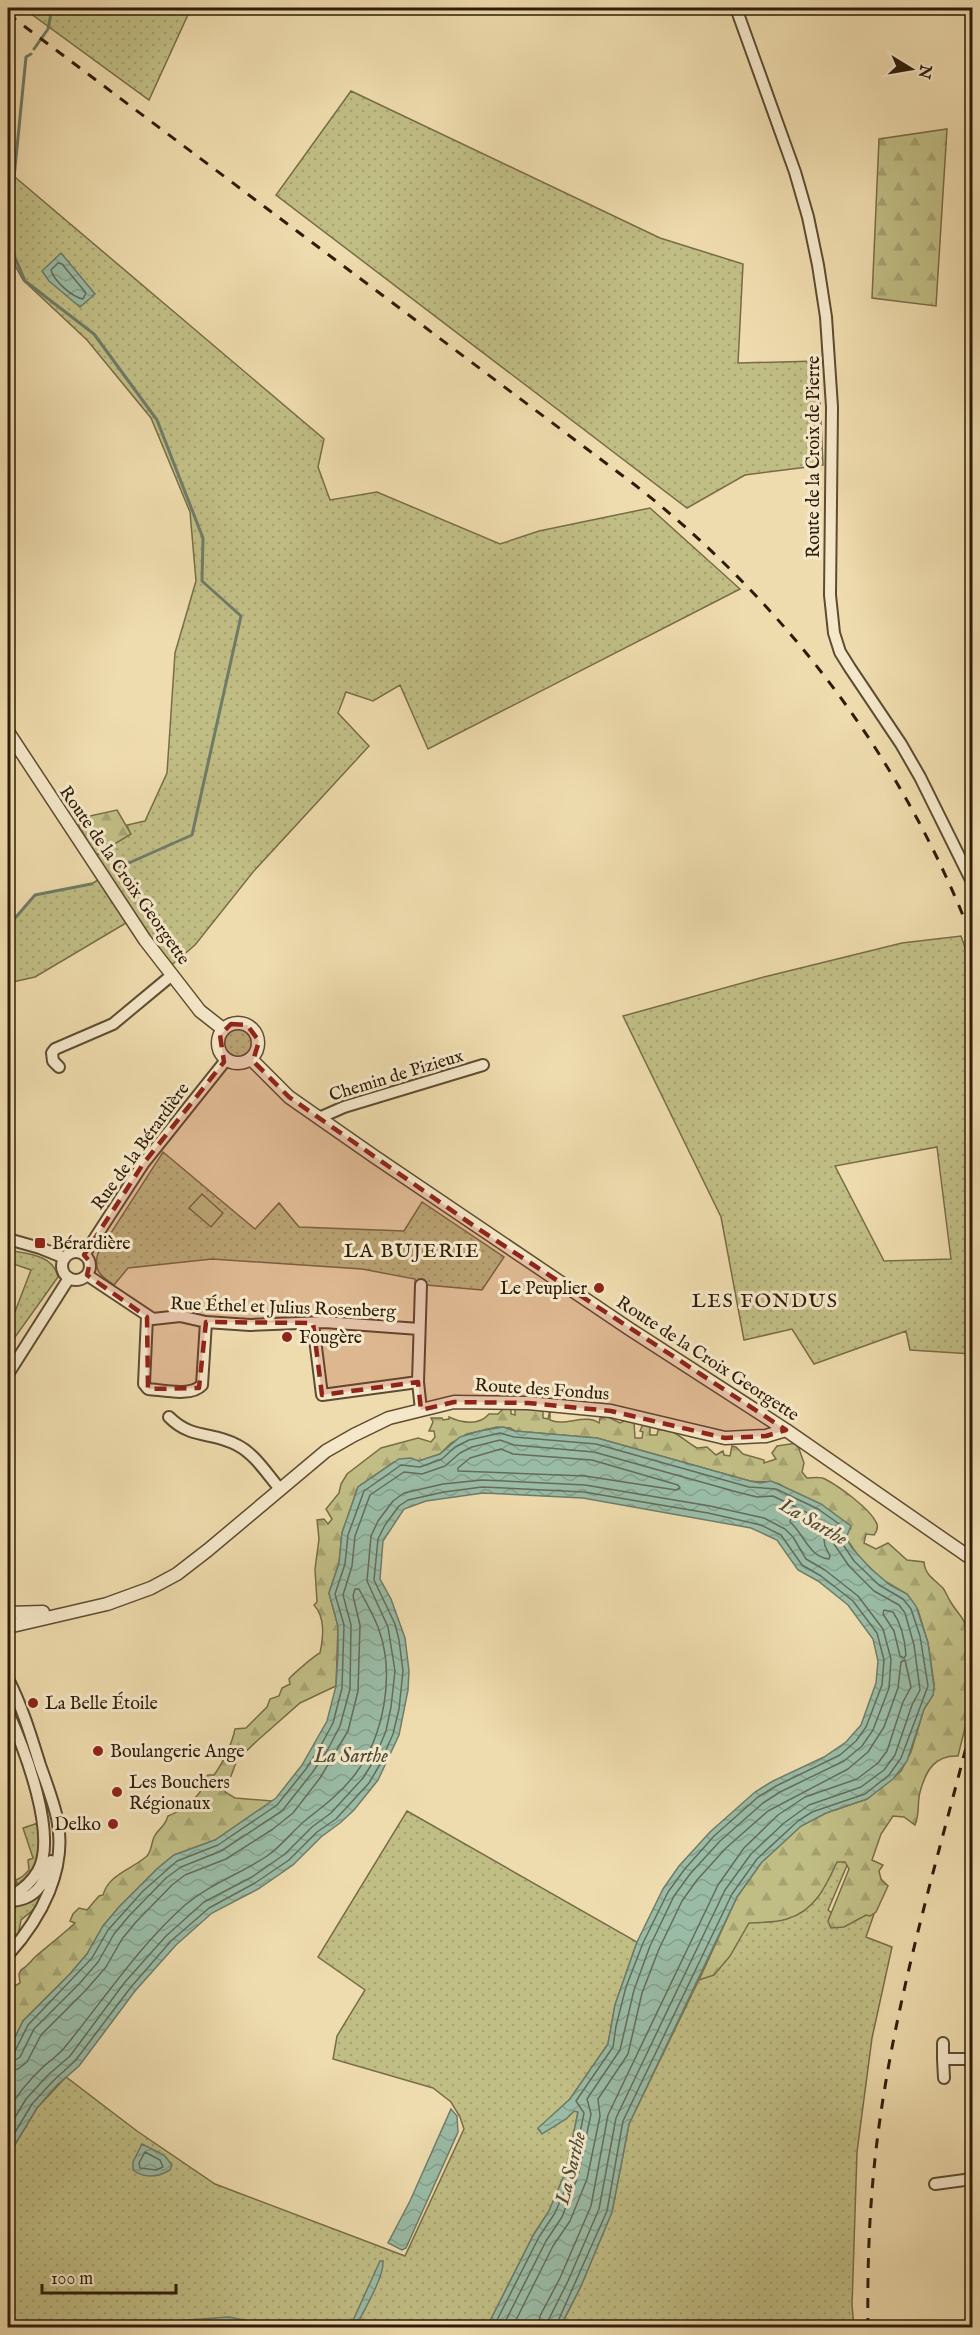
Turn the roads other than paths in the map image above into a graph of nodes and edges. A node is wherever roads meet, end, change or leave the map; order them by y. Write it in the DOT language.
graph roads {
  1 [pos="736,8"];
  2 [pos="8,732"];
  3 [pos="972,882"];
  4 [pos="172,975"];
  5 [pos="224,1029"];
  6 [pos="251,1059"];
  7 [pos="226,1060"];
  8 [pos="483,1065"];
  9 [pos="59,1067"];
  10 [pos="320,1118"];
  11 [pos="8,1239"];
  12 [pos="84,1254"];
  13 [pos="65,1258"];
  14 [pos="87,1275"];
  15 [pos="69,1278"];
  16 [pos="421,1285"];
  17 [pos="147,1317"];
  18 [pos="206,1322"];
  19 [pos="313,1323"];
  20 [pos="419,1329"];
  21 [pos="8,1374"];
  22 [pos="418,1382"];
  23 [pos="421,1410"];
  24 [pos="169,1417"];
  25 [pos="786,1430"];
  26 [pos="280,1489"];
  27 [pos="972,1559"];
  28 [pos="77,1611"];
  29 [pos="8,1613"];
  30 [pos="8,1627"];
  31 [pos="8,1679"];
  32 [pos="8,1712"];
  33 [pos="51,1812"];
  34 [pos="8,1900"];
  35 [pos="8,1955"];
  36 [pos="943,2043"];
  37 [pos="943,2059"];
  38 [pos="972,2059"];
  39 [pos="944,2078"];
  40 [pos="972,2179"];
  41 [pos="935,2184"];
  1 -- 3 [label="street, Route de la Croix de Pierre"];
  2 -- 4 [label="street, Route de la Croix Georgette"];
  4 -- 5 [label="street, Route de la Croix Georgette"];
  4 -- 9 [label="street"];
  5 -- 6 [label="street"];
  5 -- 7 [label="street"];
  6 -- 7 [label="street"];
  6 -- 10 [label="street, Route de la Croix Georgette"];
  7 -- 12 [label="street, Rue de la Bérardière"];
  8 -- 10 [label="street, Chemin de Pizieux"];
  10 -- 25 [label="street, Route de la Croix Georgette"];
  11 -- 13 [label="street"];
  12 -- 13 [label="street"];
  12 -- 14 [label="street"];
  13 -- 15 [label="street"];
  14 -- 15 [label="street"];
  14 -- 17 [label="street, Rue Éthel et Julius Rosenberg"];
  15 -- 21 [label="street"];
  16 -- 20 [label="street, Rue Éthel et Julius Rosenberg"];
  17 -- 18 [label="street, Rue Éthel et Julius Rosenberg"];
  17 -- 18 [label="street"];
  18 -- 19 [label="street, Rue Éthel et Julius Rosenberg"];
  19 -- 20 [label="street, Rue Éthel et Julius Rosenberg"];
  19 -- 22 [label="street"];
  20 -- 22 [label="street, Rue Éthel et Julius Rosenberg"];
  22 -- 23 [label="street, Rue Éthel et Julius Rosenberg"];
  23 -- 25 [label="street, Route des Fondus"];
  23 -- 26 [label="street, Route des Fondus"];
  24 -- 26 [label="street"];
  25 -- 27 [label="street, Route de la Croix Georgette"];
  26 -- 28 [label="street, Route des Fondus"];
  28 -- 29 [label="street, Route des Fondus"];
  28 -- 30 [label="street, Route des Fondus"];
  31 -- 35 [label="street"];
  32 -- 34 [label="street"];
  33 -- 34 [label="street"];
  36 -- 37 [label="street"];
  37 -- 38 [label="street"];
  37 -- 39 [label="street"];
  40 -- 41 [label="street"];
}
